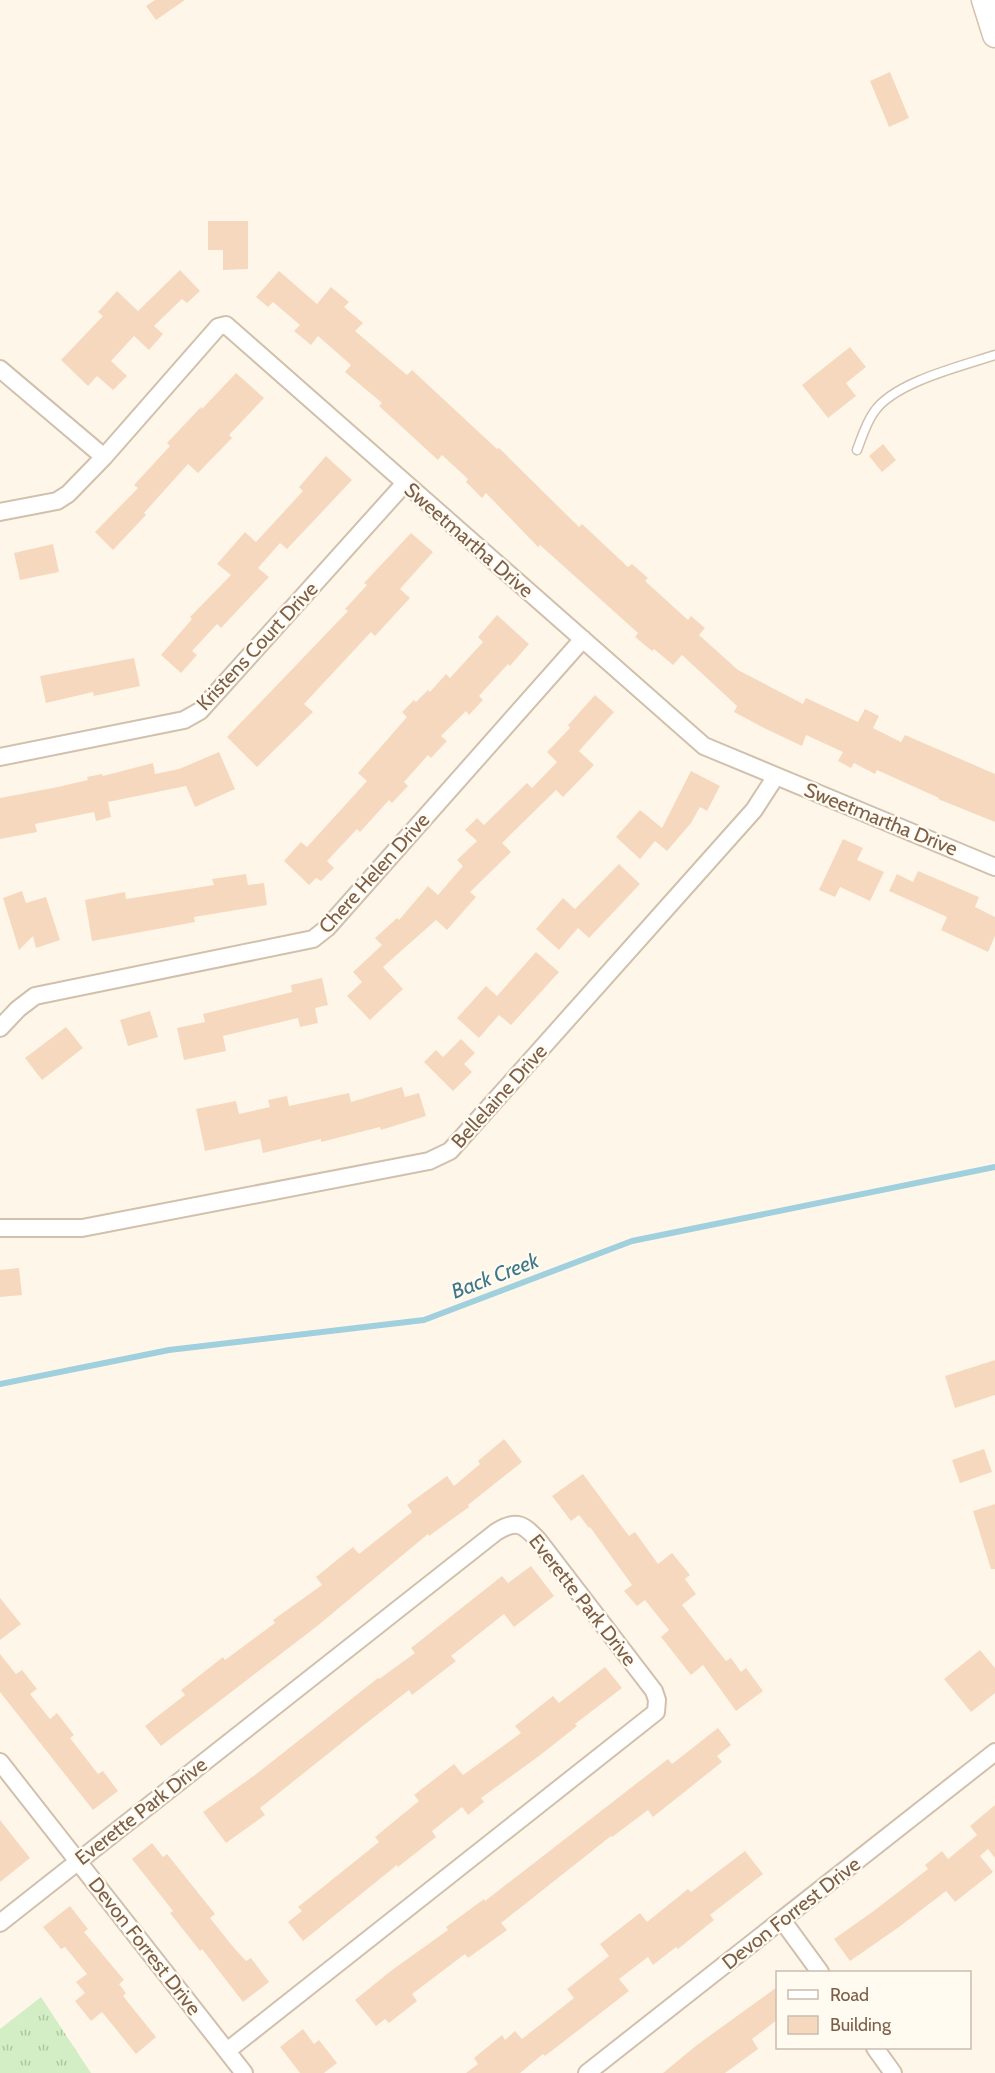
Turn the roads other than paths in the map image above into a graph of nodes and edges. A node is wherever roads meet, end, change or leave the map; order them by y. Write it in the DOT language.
graph roads {
  1 [pos="984,0"];
  2 [pos="995,35"];
  3 [pos="995,355"];
  4 [pos="0,369"];
  5 [pos="857,450"];
  6 [pos="104,457"];
  7 [pos="405,483"];
  8 [pos="0,512"];
  9 [pos="583,639"];
  10 [pos="0,758"];
  11 [pos="776,776"];
  12 [pos="995,867"];
  13 [pos="0,1028"];
  14 [pos="0,1228"];
  15 [pos="995,1752"];
  16 [pos="0,1762"];
  17 [pos="78,1860"];
  18 [pos="782,1920"];
  19 [pos="0,1923"];
  20 [pos="819,1971"];
  21 [pos="876,2049"];
  22 [pos="227,2051"];
  23 [pos="244,2073"];
  24 [pos="587,2073"];
  25 [pos="893,2073"];
  1 -- 2 [label="main road"];
  3 -- 5 [label="lane"];
  4 -- 6 [label="street"];
  6 -- 7 [label="street, Sweetmartha Drive"];
  6 -- 8 [label="street, Sweetmartha Drive"];
  7 -- 9 [label="street, Sweetmartha Drive"];
  7 -- 10 [label="street, Kristens Court Drive"];
  9 -- 11 [label="street, Sweetmartha Drive"];
  9 -- 13 [label="street, Chere Helen Drive"];
  11 -- 12 [label="street, Sweetmartha Drive"];
  11 -- 14 [label="street, Bellelaine Drive"];
  15 -- 18 [label="street, Devon Forrest Drive"];
  16 -- 17 [label="street, Devon Forrest Drive"];
  17 -- 19 [label="street, Everette Park Drive"];
  17 -- 22 [label="street, Devon Forrest Drive"];
  17 -- 22 [label="street, Everette Park Drive"];
  18 -- 20 [label="street"];
  18 -- 24 [label="street, Devon Forrest Drive"];
  21 -- 25 [label="street"];
  22 -- 23 [label="street, Devon Forrest Drive"];
}
